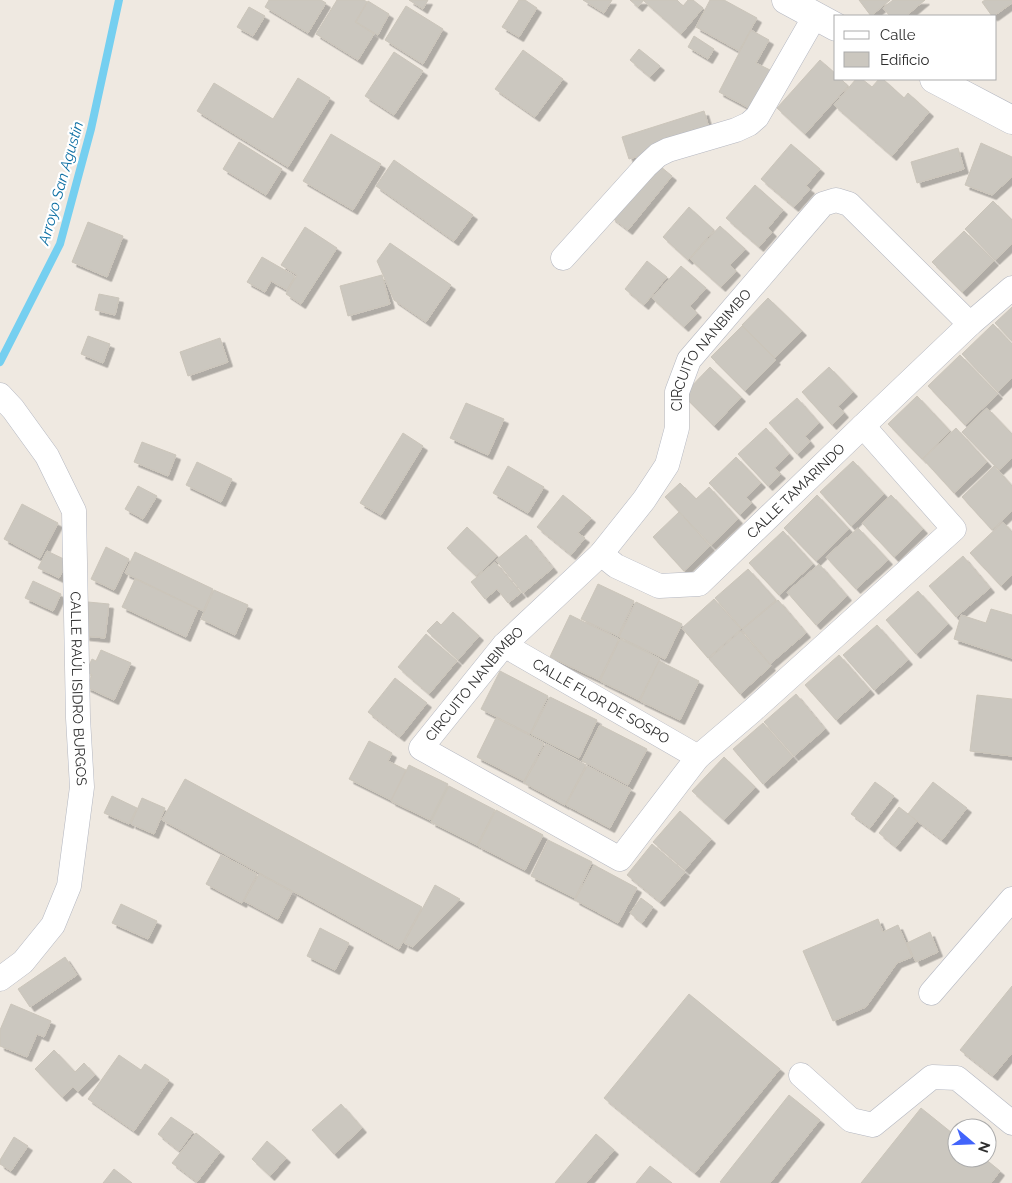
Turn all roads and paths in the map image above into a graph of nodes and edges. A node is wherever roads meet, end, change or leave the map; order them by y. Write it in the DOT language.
graph roads {
  1 [pos="786,0"];
  2 [pos="825,21"];
  3 [pos="936,80"];
  4 [pos="1012,120"];
  5 [pos="563,258"];
  6 [pos="1012,288"];
  7 [pos="970,324"];
  8 [pos="6,402"];
  9 [pos="863,426"];
  10 [pos="601,554"];
  11 [pos="504,645"];
  12 [pos="698,757"];
  13 [pos="1012,898"];
  14 [pos="0,979"];
  15 [pos="931,993"];
  16 [pos="801,1075"];
  17 [pos="1012,1123"];
  1 -- 2 [label="main road"];
  2 -- 5 [label="street"];
  3 -- 4 [label="main road"];
  6 -- 7 [label="street"];
  7 -- 9 [label="street, CALLE TAMARINDO"];
  7 -- 10 [label="street, CIRCUITO NANBIMBO"];
  8 -- 14 [label="street, CALLE RAÚL ISIDRO BURGOS"];
  9 -- 10 [label="street, CALLE TAMARINDO"];
  9 -- 12 [label="street, CIRCUITO NANBIMBO"];
  10 -- 11 [label="street, CIRCUITO NANBIMBO"];
  11 -- 12 [label="street, CALLE FLOR DE SOSPO"];
  11 -- 12 [label="street, CIRCUITO NANBIMBO"];
  13 -- 15 [label="street"];
  16 -- 17 [label="street"];
}
